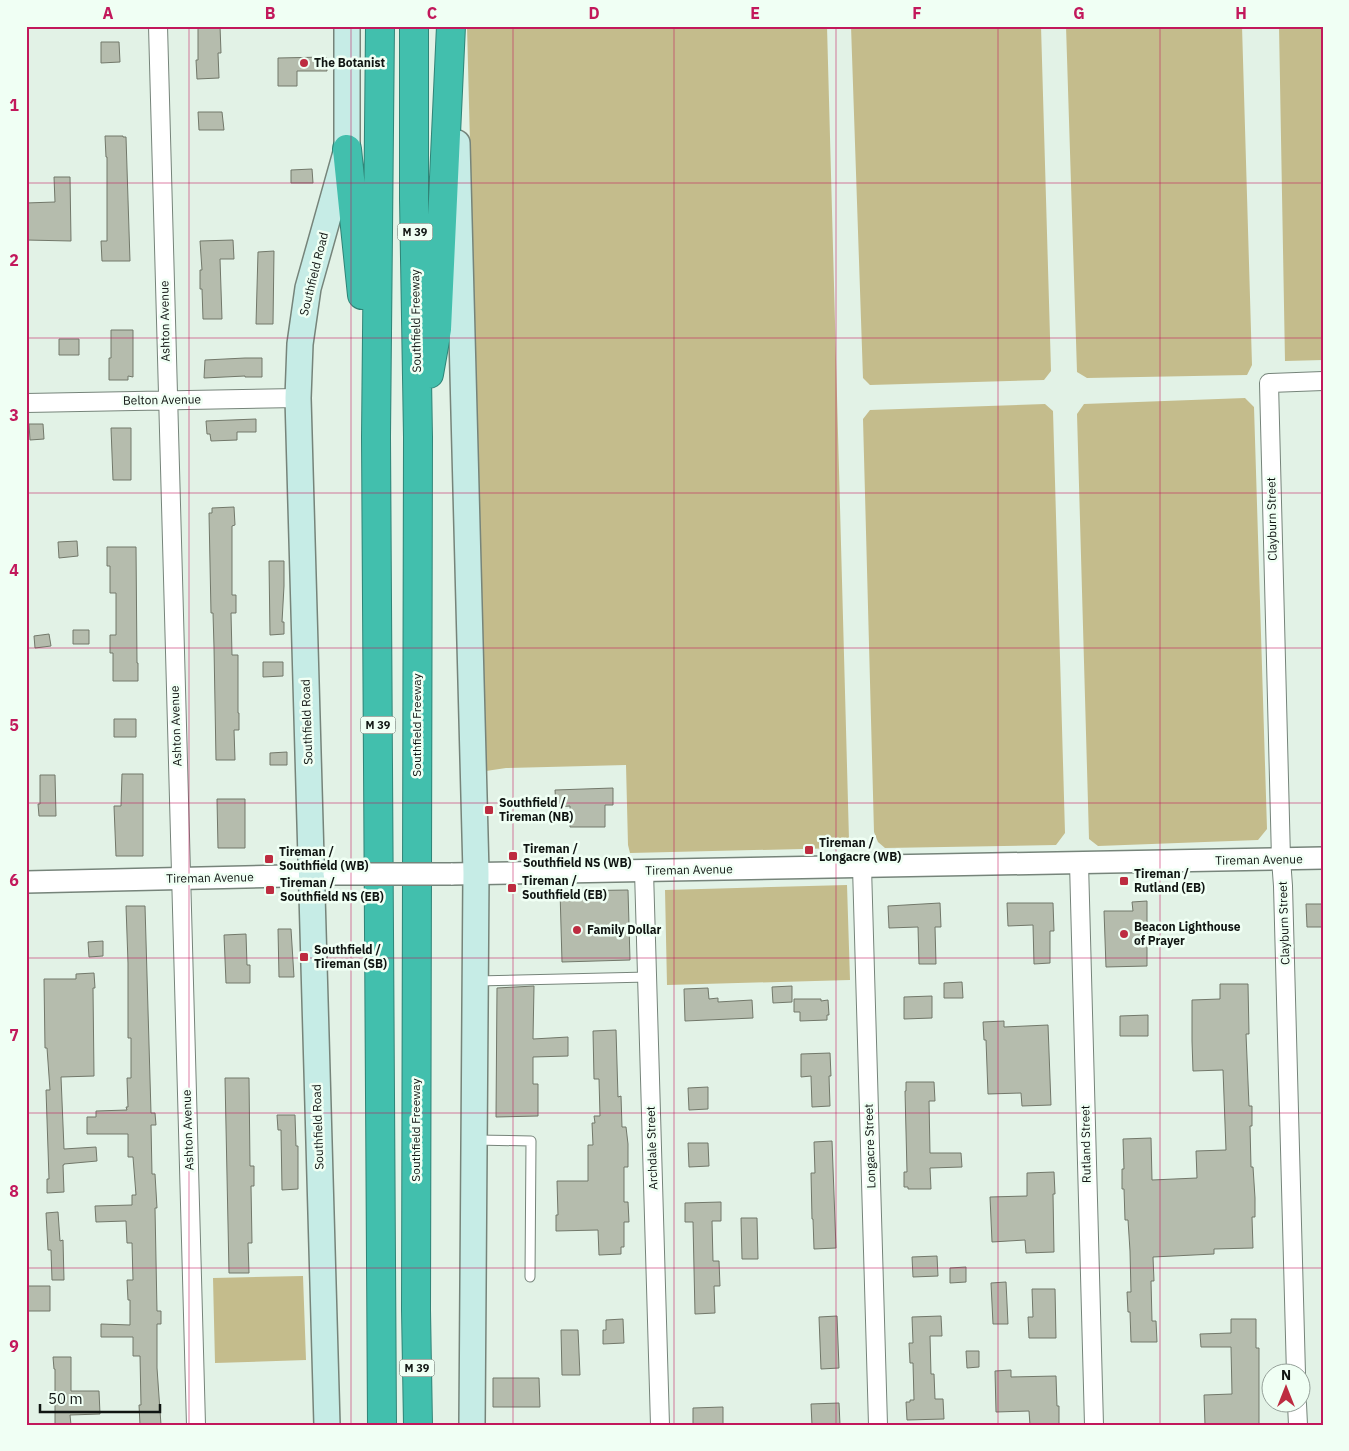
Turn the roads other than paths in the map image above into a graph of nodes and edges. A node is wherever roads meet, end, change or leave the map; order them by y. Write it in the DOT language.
graph roads {
  1 [pos="158,26"];
  2 [pos="347,26"];
  3 [pos="380,26"];
  4 [pos="414,26"];
  5 [pos="452,26"];
  6 [pos="347,149"];
  7 [pos="1323,382"];
  8 [pos="298,398"];
  9 [pos="168,400"];
  10 [pos="26,403"];
  11 [pos="376,437"];
  12 [pos="418,437"];
  13 [pos="1323,858"];
  14 [pos="1280,859"];
  15 [pos="1078,863"];
  16 [pos="862,866"];
  17 [pos="644,870"];
  18 [pos="476,873"];
  19 [pos="323,875"];
  20 [pos="180,879"];
  21 [pos="26,882"];
  22 [pos="648,977"];
  23 [pos="476,982"];
  24 [pos="474,1140"];
  25 [pos="530,1277"];
  26 [pos="1296,1364"];
  27 [pos="196,1425"];
  28 [pos="326,1425"];
  29 [pos="382,1425"];
  30 [pos="418,1425"];
  31 [pos="472,1425"];
  32 [pos="660,1425"];
  33 [pos="878,1425"];
  34 [pos="1094,1425"];
  1 -- 9 [label="street, Ashton Avenue"];
  2 -- 6 [label="main road, Southfield Road"];
  3 -- 11 [label="highway, M 39"];
  4 -- 12 [label="highway, Southfield Freeway / M 39"];
  5 -- 12 [label="highway"];
  5 -- 18 [label="main road"];
  6 -- 8 [label="main road, Southfield Road"];
  6 -- 11 [label="highway"];
  7 -- 14 [label="street, Clayburn Street"];
  8 -- 9 [label="street, Belton Avenue"];
  8 -- 19 [label="main road, Southfield Road"];
  9 -- 10 [label="street, Belton Avenue"];
  9 -- 20 [label="street, Ashton Avenue"];
  11 -- 29 [label="highway, M 39"];
  12 -- 30 [label="highway, Southfield Freeway / M 39"];
  13 -- 14 [label="street, Tireman Avenue"];
  14 -- 15 [label="street, Tireman Avenue"];
  14 -- 26 [label="street, Clayburn Street"];
  15 -- 16 [label="street, Tireman Avenue"];
  15 -- 34 [label="street, Rutland Street"];
  16 -- 17 [label="street, Tireman Avenue"];
  16 -- 33 [label="street, Longacre Street"];
  17 -- 18 [label="street, Tireman Avenue"];
  17 -- 22 [label="street, Archdale Street"];
  18 -- 19 [label="street, Tireman Avenue, bridge"];
  18 -- 23 [label="main road"];
  19 -- 20 [label="street, Tireman Avenue"];
  19 -- 28 [label="main road, Southfield Road"];
  20 -- 21 [label="street, Tireman Avenue"];
  20 -- 27 [label="street, Ashton Avenue"];
  22 -- 23 [label="lane"];
  22 -- 32 [label="street, Archdale Street"];
  23 -- 24 [label="main road"];
  24 -- 25 [label="lane"];
  24 -- 31 [label="main road"];
}
